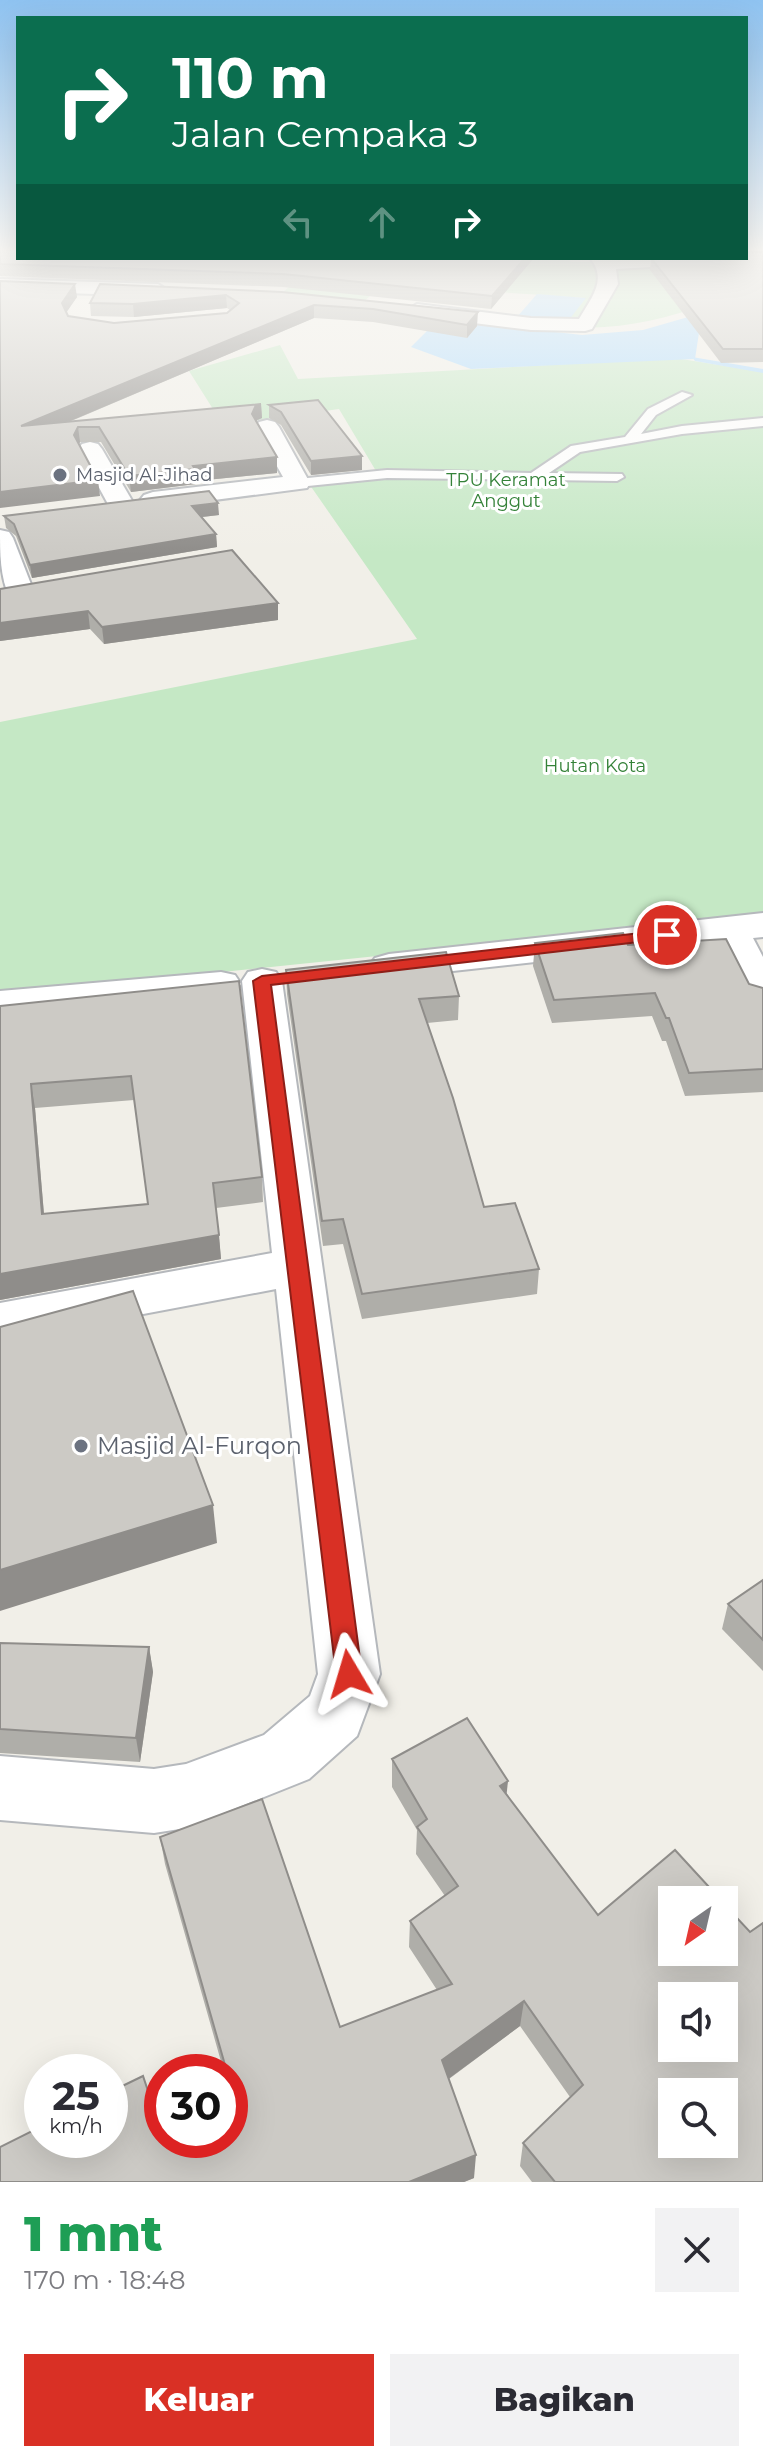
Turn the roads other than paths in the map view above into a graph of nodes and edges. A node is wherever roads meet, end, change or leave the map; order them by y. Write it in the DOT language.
graph roads {
  1 [pos="686,395"];
  2 [pos="763,422"];
  3 [pos="267,427"];
  4 [pos="629,440"];
  5 [pos="90,449"];
  6 [pos="534,477"];
  7 [pos="617,477"];
  8 [pos="298,483"];
  9 [pos="121,504"];
  10 [pos="91,507"];
  11 [pos="5,524"];
  12 [pos="50,587"];
  13 [pos="10,593"];
  14 [pos="746,926"];
  15 [pos="355,970"];
  16 [pos="763,997"];
  17 [pos="0,1003"];
  18 [pos="295,1267"];
  19 [pos="0,1322"];
  20 [pos="0,1788"];
  1 -- 4 [label="lane"];
  2 -- 4 [label="lane"];
  3 -- 8 [label="street"];
  4 -- 6 [label="lane"];
  5 -- 9 [label="street"];
  6 -- 7 [label="lane"];
  6 -- 8 [label="lane"];
  8 -- 9 [label="street"];
  9 -- 10 [label="street"];
  11 -- 13 [label="street"];
  12 -- 13 [label="street"];
  14 -- 15 [label="street"];
  14 -- 16 [label="street"];
  17 -- 18 [label="street"];
  18 -- 19 [label="street"];
  18 -- 20 [label="street"];
}
